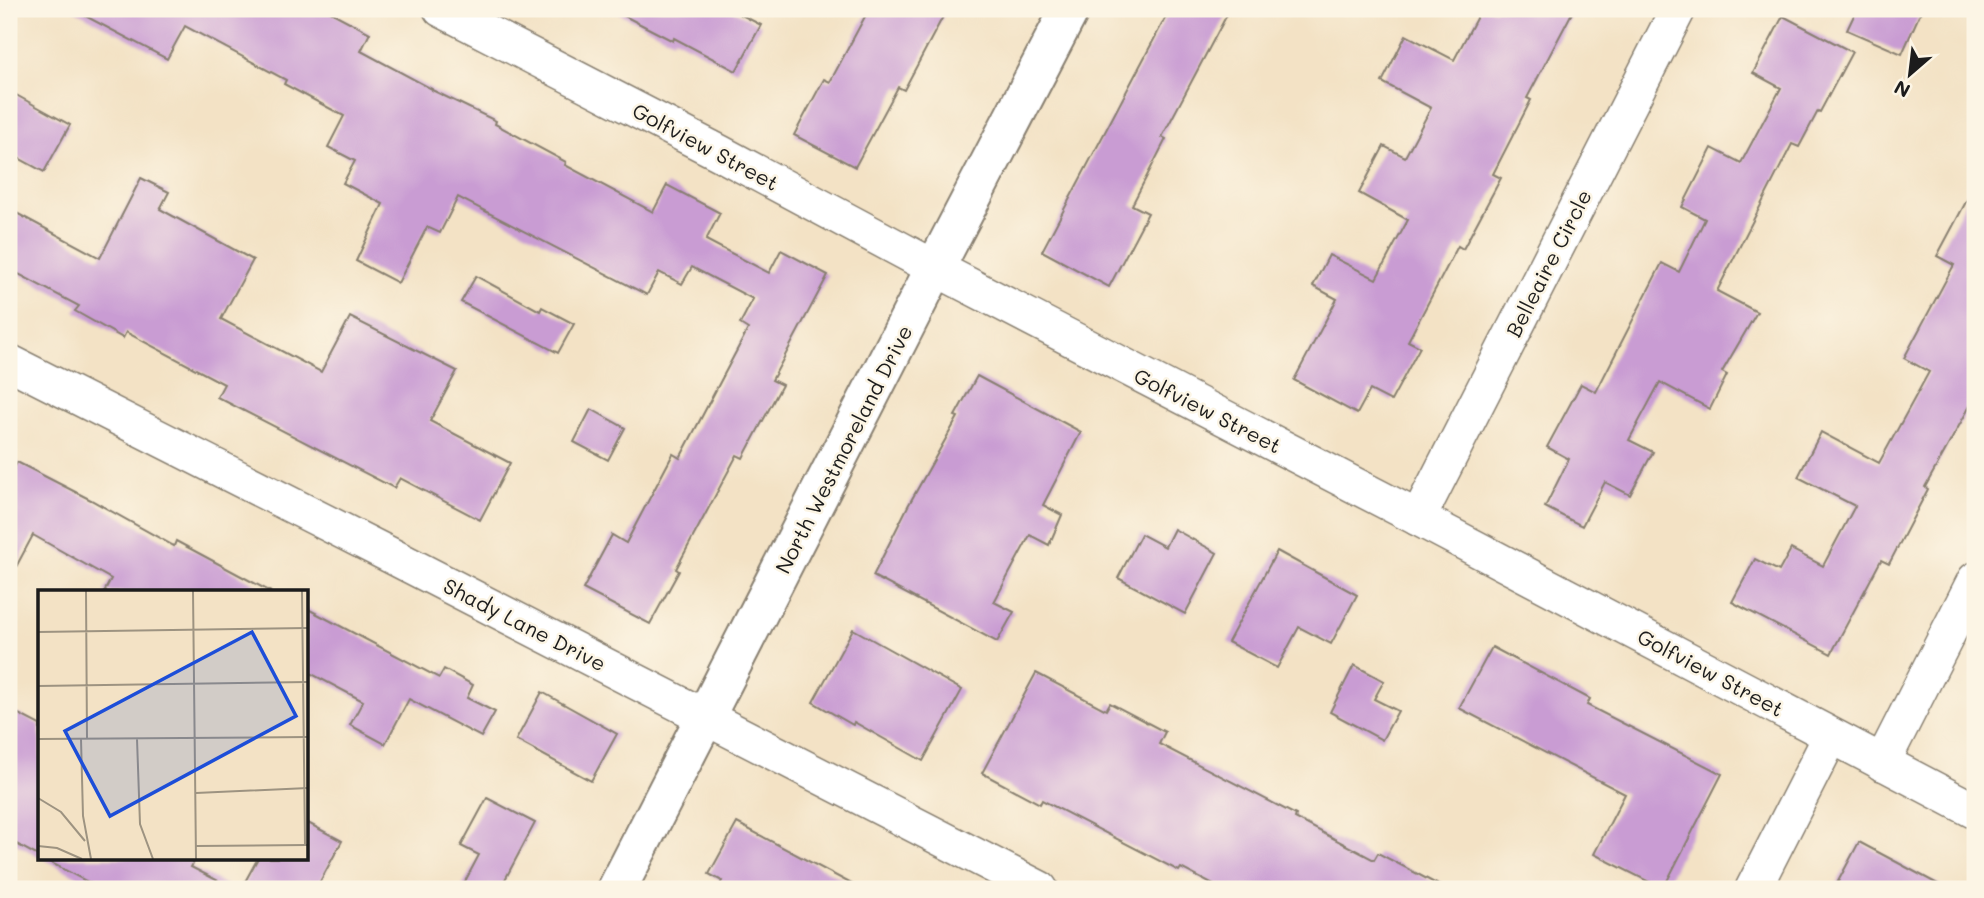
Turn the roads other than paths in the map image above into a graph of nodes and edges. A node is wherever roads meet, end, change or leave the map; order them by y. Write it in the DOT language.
graph roads {
  1 [pos="441,9"];
  2 [pos="1070,9"];
  3 [pos="1678,9"];
  4 [pos="935,268"];
  5 [pos="9,362"];
  6 [pos="1418,518"];
  7 [pos="1975,580"];
  8 [pos="706,717"];
  9 [pos="1831,736"];
  10 [pos="1882,763"];
  11 [pos="1975,811"];
  12 [pos="617,889"];
  13 [pos="1040,889"];
  14 [pos="1753,889"];
  1 -- 4 [label="street, Golfview Street"];
  2 -- 4 [label="street, North Westmoreland Drive"];
  3 -- 6 [label="street, Belleaire Circle"];
  4 -- 6 [label="street, Golfview Street"];
  4 -- 8 [label="street, North Westmoreland Drive"];
  5 -- 8 [label="street, Shady Lane Drive"];
  6 -- 9 [label="street, Golfview Street"];
  7 -- 10 [label="street"];
  8 -- 12 [label="street, North Westmoreland Drive"];
  8 -- 13 [label="street, Shady Lane Drive"];
  9 -- 10 [label="street, Golfview Street"];
  9 -- 14 [label="street"];
  10 -- 11 [label="street, Golfview Street"];
}
